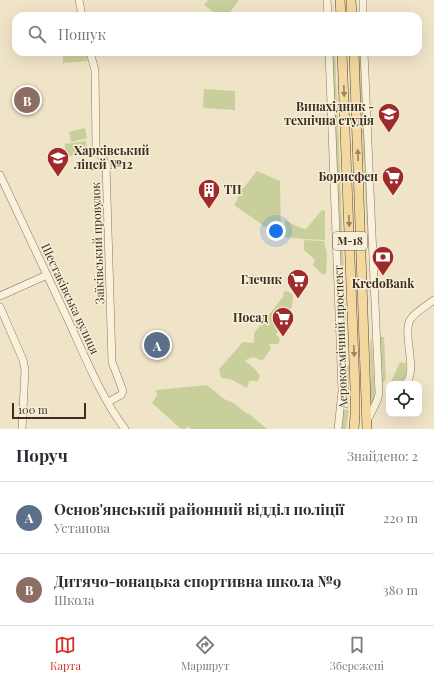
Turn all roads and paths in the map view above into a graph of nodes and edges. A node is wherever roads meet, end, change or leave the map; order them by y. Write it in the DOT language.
graph roads {
  1 [pos="79,0"];
  2 [pos="328,0"];
  3 [pos="340,0"];
  4 [pos="351,0"];
  5 [pos="363,0"];
  6 [pos="81,12"];
  7 [pos="328,12"];
  8 [pos="341,12"];
  9 [pos="352,12"];
  10 [pos="363,12"];
  11 [pos="91,56"];
  12 [pos="329,56"];
  13 [pos="342,56"];
  14 [pos="354,56"];
  15 [pos="364,56"];
  16 [pos="0,175"];
  17 [pos="47,275"];
  18 [pos="0,296"];
  19 [pos="434,300"];
  20 [pos="0,307"];
  21 [pos="408,381"];
  22 [pos="108,402"];
  23 [pos="367,425"];
  24 [pos="22,429"];
  25 [pos="126,429"];
  26 [pos="338,429"];
  27 [pos="354,429"];
  1 -- 6 [label="street"];
  2 -- 7 [label="street"];
  3 -- 8 [label="main road"];
  4 -- 9 [label="main road"];
  5 -- 10 [label="street"];
  11 -- 22 [label="street, Заїківський провулок"];
  12 -- 26 [label="street"];
  13 -- 27 [label="main road, Аерокосмічний проспект / М-18, one-way"];
  23 -- 14 [label="main road, Аерокосмічний проспект / М-18, one-way"];
  15 -- 23 [label="street"];
  16 -- 17 [label="street, Шестаківська вулиця"];
  17 -- 18 [label="street"];
  17 -- 22 [label="street, Шестаківська вулиця"];
  19 -- 21 [label="street"];
  20 -- 24 [label="street"];
  22 -- 25 [label="street, Шестаківська вулиця"];
}
